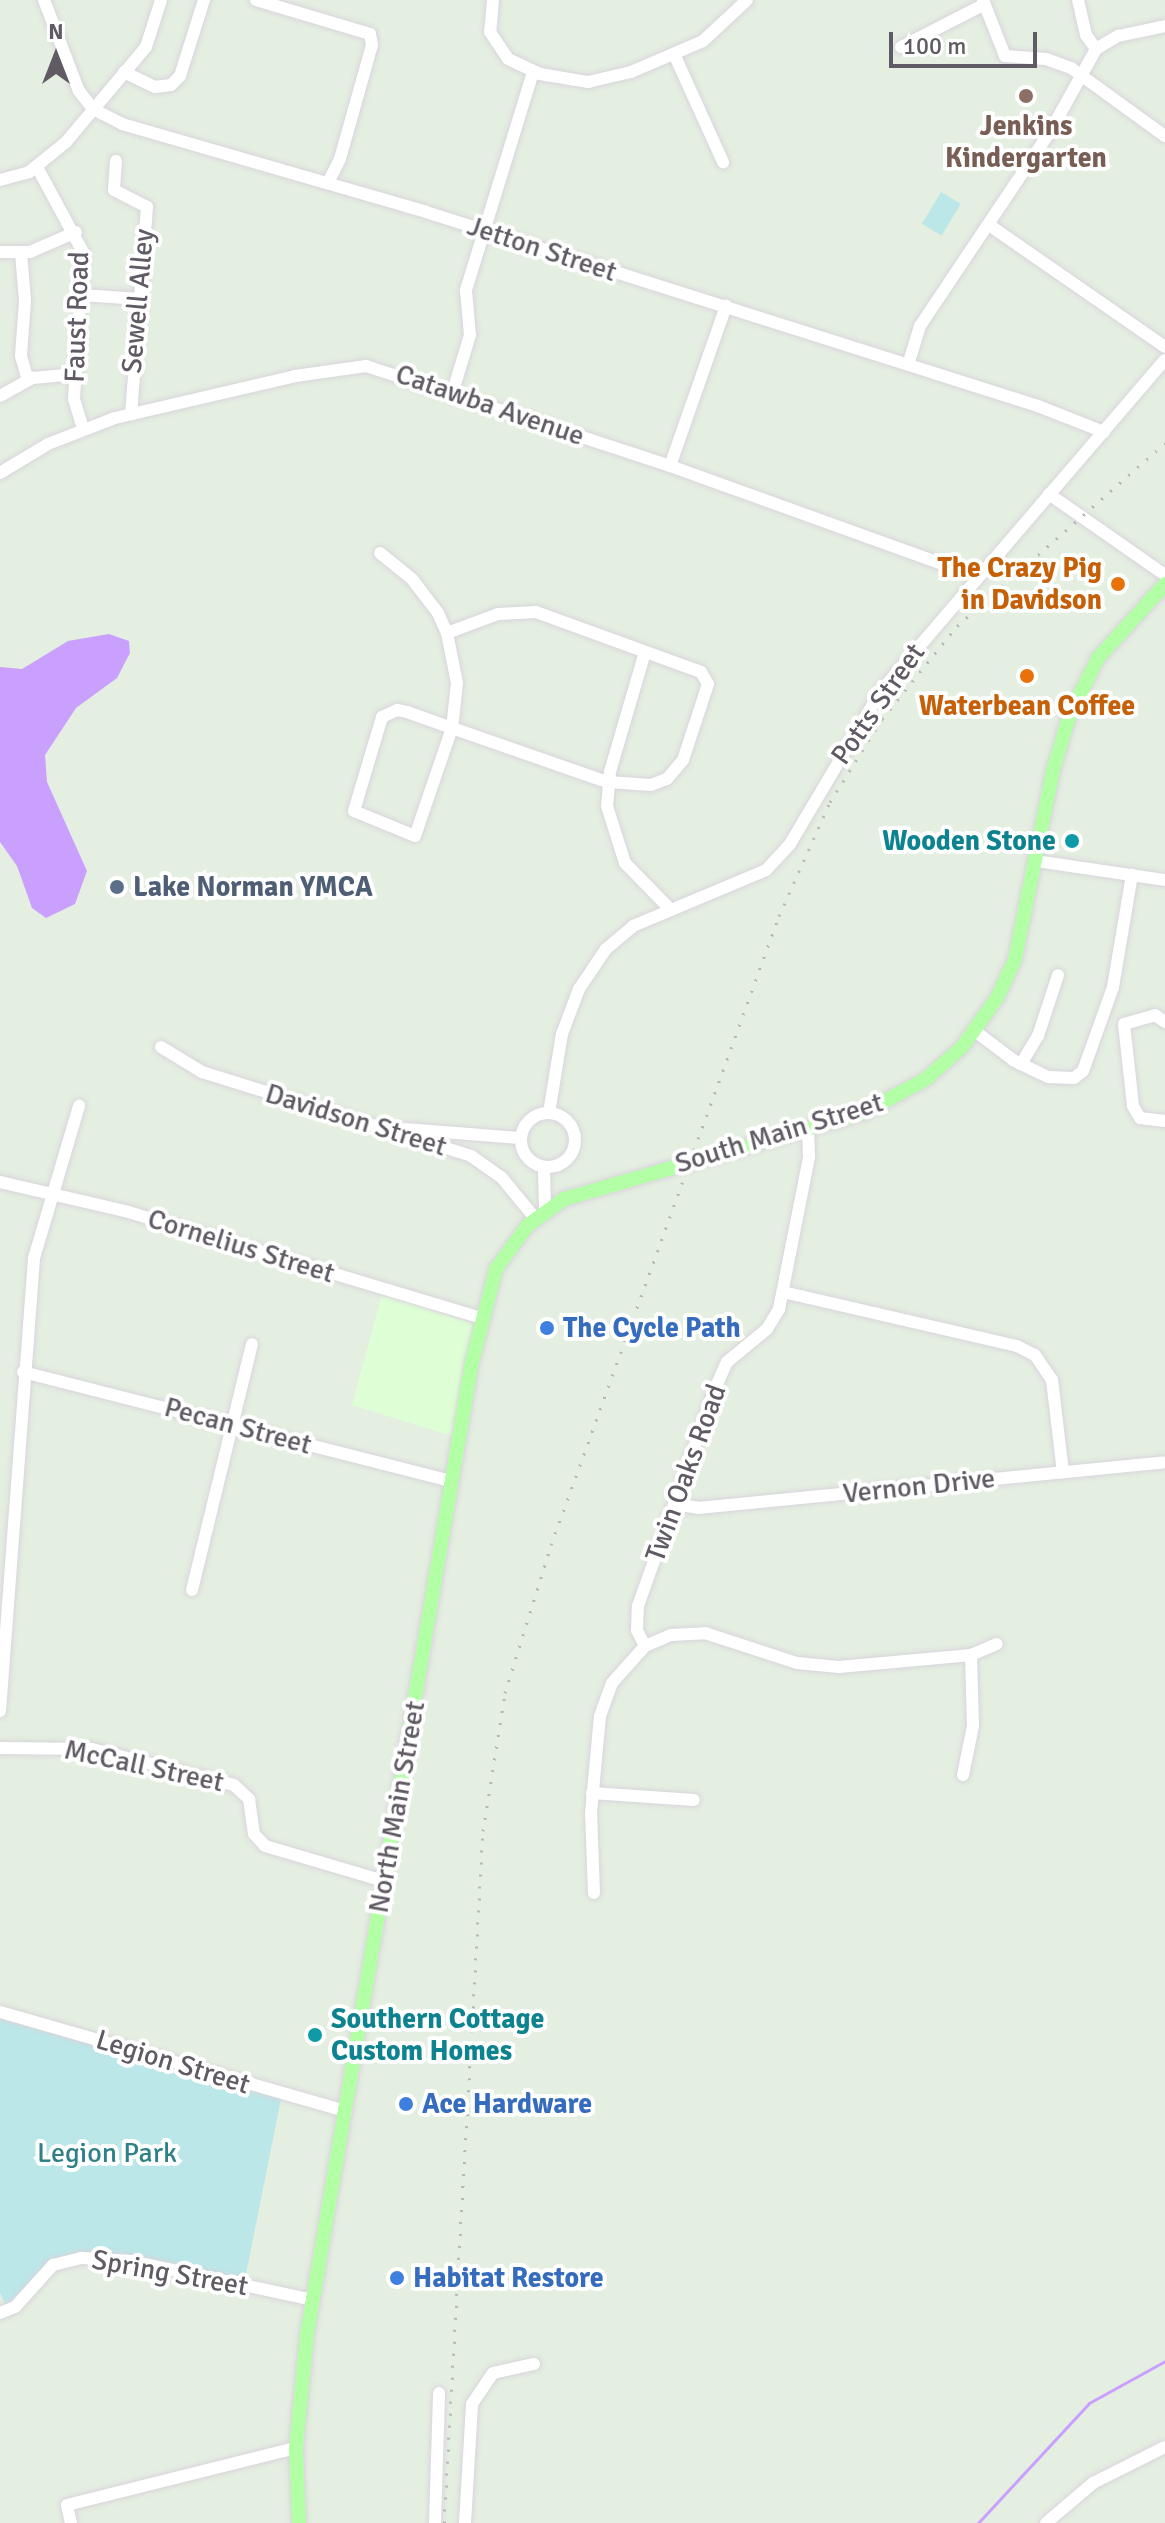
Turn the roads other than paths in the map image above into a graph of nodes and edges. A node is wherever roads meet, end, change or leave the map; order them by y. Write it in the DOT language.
graph roads {
  1 [pos="44,0"];
  2 [pos="161,0"];
  3 [pos="204,0"];
  4 [pos="256,0"];
  5 [pos="493,0"];
  6 [pos="747,0"];
  7 [pos="1078,0"];
  8 [pos="984,2"];
  9 [pos="1165,26"];
  10 [pos="901,47"];
  11 [pos="1096,49"];
  12 [pos="674,54"];
  13 [pos="124,72"];
  14 [pos="533,72"];
  15 [pos="1082,75"];
  16 [pos="93,109"];
  17 [pos="1165,136"];
  18 [pos="116,161"];
  19 [pos="723,162"];
  20 [pos="37,167"];
  21 [pos="0,180"];
  22 [pos="328,183"];
  23 [pos="989,225"];
  24 [pos="483,231"];
  25 [pos="76,232"];
  26 [pos="0,252"];
  27 [pos="21,253"];
  28 [pos="81,295"];
  29 [pos="140,299"];
  30 [pos="726,306"];
  31 [pos="1165,347"];
  32 [pos="1165,360"];
  33 [pos="908,365"];
  34 [pos="76,374"];
  35 [pos="28,380"];
  36 [pos="453,391"];
  37 [pos="0,396"];
  38 [pos="131,414"];
  39 [pos="83,429"];
  40 [pos="1104,432"];
  41 [pos="670,466"];
  42 [pos="0,473"];
  43 [pos="1049,494"];
  44 [pos="380,553"];
  45 [pos="1165,575"];
  46 [pos="976,576"];
  47 [pos="1165,584"];
  48 [pos="447,633"];
  49 [pos="645,652"];
  50 [pos="452,728"];
  51 [pos="608,782"];
  52 [pos="1036,861"];
  53 [pos="1132,875"];
  54 [pos="1165,880"];
  55 [pos="670,909"];
  56 [pos="1058,975"];
  57 [pos="1103,1018"];
  58 [pos="1165,1022"];
  59 [pos="1124,1024"];
  60 [pos="975,1031"];
  61 [pos="161,1047"];
  62 [pos="1021,1064"];
  63 [pos="79,1106"];
  64 [pos="549,1113"];
  65 [pos="1165,1121"];
  66 [pos="378,1126"];
  67 [pos="808,1130"];
  68 [pos="520,1138"];
  69 [pos="544,1168"];
  70 [pos="637,1175"];
  71 [pos="0,1182"];
  72 [pos="53,1192"];
  73 [pos="540,1214"];
  74 [pos="783,1292"];
  75 [pos="481,1318"];
  76 [pos="252,1344"];
  77 [pos="23,1372"];
  78 [pos="231,1424"];
  79 [pos="1163,1462"];
  80 [pos="1063,1472"];
  81 [pos="452,1481"];
  82 [pos="674,1504"];
  83 [pos="192,1590"];
  84 [pos="997,1644"];
  85 [pos="645,1646"];
  86 [pos="971,1655"];
  87 [pos="0,1711"];
  88 [pos="0,1748"];
  89 [pos="963,1775"];
  90 [pos="592,1793"];
  91 [pos="694,1800"];
  92 [pos="384,1881"];
  93 [pos="594,1893"];
  94 [pos="0,2012"];
  95 [pos="346,2111"];
  96 [pos="313,2300"];
  97 [pos="0,2313"];
  98 [pos="534,2364"];
  99 [pos="439,2393"];
  100 [pos="1165,2447"];
  101 [pos="296,2448"];
  102 [pos="1054,2521"];
  103 [pos="71,2523"];
  104 [pos="299,2523"];
  105 [pos="435,2523"];
  106 [pos="465,2523"];
  1 -- 16 [label="street"];
  2 -- 13 [label="street"];
  3 -- 13 [label="street"];
  4 -- 22 [label="street"];
  5 -- 14 [label="street"];
  6 -- 12 [label="street"];
  7 -- 11 [label="street"];
  8 -- 10 [label="street"];
  8 -- 15 [label="street"];
  9 -- 11 [label="street"];
  11 -- 15 [label="street"];
  12 -- 14 [label="street"];
  12 -- 19 [label="street"];
  13 -- 16 [label="street"];
  14 -- 24 [label="street"];
  15 -- 17 [label="street"];
  15 -- 23 [label="street"];
  16 -- 20 [label="street"];
  16 -- 22 [label="street, Jetton Street"];
  18 -- 29 [label="street, Sewell Alley"];
  20 -- 21 [label="street"];
  20 -- 25 [label="street, Faust Road"];
  22 -- 24 [label="street, Jetton Street"];
  23 -- 31 [label="street"];
  23 -- 33 [label="street"];
  24 -- 30 [label="street, Jetton Street"];
  24 -- 36 [label="street"];
  25 -- 27 [label="street"];
  25 -- 28 [label="street, Faust Road"];
  26 -- 27 [label="street"];
  27 -- 35 [label="street"];
  28 -- 29 [label="street"];
  28 -- 34 [label="street, Faust Road"];
  29 -- 38 [label="street, Sewell Alley"];
  30 -- 33 [label="street, Jetton Street"];
  30 -- 41 [label="street"];
  32 -- 40 [label="street, Potts Street"];
  33 -- 40 [label="street, Jetton Street"];
  34 -- 35 [label="street"];
  34 -- 39 [label="street, Faust Road"];
  35 -- 37 [label="street"];
  36 -- 38 [label="street, Catawba Avenue"];
  36 -- 41 [label="street, Catawba Avenue"];
  38 -- 39 [label="street, Catawba Avenue"];
  39 -- 42 [label="street, Catawba Avenue"];
  40 -- 43 [label="street, Potts Street"];
  41 -- 46 [label="street, Catawba Avenue"];
  43 -- 45 [label="street"];
  43 -- 46 [label="street, Potts Street"];
  44 -- 48 [label="street"];
  46 -- 55 [label="street, Potts Street"];
  47 -- 52 [label="main road, South Main Street"];
  48 -- 49 [label="street"];
  48 -- 50 [label="street"];
  49 -- 51 [label="street"];
  49 -- 51 [label="street"];
  50 -- 50 [label="street"];
  50 -- 51 [label="street"];
  51 -- 55 [label="street"];
  52 -- 53 [label="street"];
  52 -- 60 [label="main road, South Main Street"];
  53 -- 54 [label="street"];
  53 -- 57 [label="street"];
  55 -- 64 [label="street, Potts Street"];
  56 -- 62 [label="street"];
  57 -- 59 [label="street"];
  57 -- 62 [label="street"];
  58 -- 59 [label="street"];
  59 -- 65 [label="street"];
  60 -- 62 [label="street"];
  60 -- 67 [label="main road, South Main Street"];
  61 -- 66 [label="street, Davidson Street"];
  63 -- 72 [label="street"];
  64 -- 68 [label="street"];
  64 -- 69 [label="street"];
  66 -- 68 [label="street"];
  66 -- 73 [label="street, Davidson Street"];
  67 -- 70 [label="main road, South Main Street"];
  67 -- 74 [label="street, Twin Oaks Road"];
  68 -- 69 [label="street"];
  69 -- 73 [label="street"];
  70 -- 73 [label="main road, North Main Street"];
  71 -- 72 [label="street, Cornelius Street"];
  72 -- 75 [label="street, Cornelius Street"];
  72 -- 77 [label="street"];
  73 -- 75 [label="main road, North Main Street"];
  74 -- 80 [label="street"];
  74 -- 82 [label="street, Twin Oaks Road"];
  75 -- 81 [label="main road, North Main Street"];
  76 -- 78 [label="street"];
  77 -- 78 [label="street, Pecan Street"];
  77 -- 87 [label="street"];
  78 -- 81 [label="street, Pecan Street"];
  78 -- 83 [label="street"];
  79 -- 80 [label="street, Vernon Drive"];
  80 -- 82 [label="street, Vernon Drive"];
  81 -- 92 [label="main road, North Main Street"];
  82 -- 85 [label="street, Twin Oaks Road"];
  84 -- 86 [label="street"];
  85 -- 86 [label="street"];
  85 -- 90 [label="street"];
  86 -- 89 [label="street"];
  88 -- 92 [label="street, McCall Street"];
  90 -- 91 [label="street"];
  90 -- 93 [label="street"];
  92 -- 95 [label="main road, North Main Street"];
  94 -- 95 [label="street, Legion Street"];
  95 -- 96 [label="main road, North Main Street"];
  96 -- 97 [label="street, Spring Street"];
  96 -- 101 [label="main road, North Main Street"];
  98 -- 106 [label="street"];
  99 -- 105 [label="street"];
  100 -- 102 [label="street"];
  101 -- 103 [label="street"];
  101 -- 104 [label="main road, North Main Street"];
}
